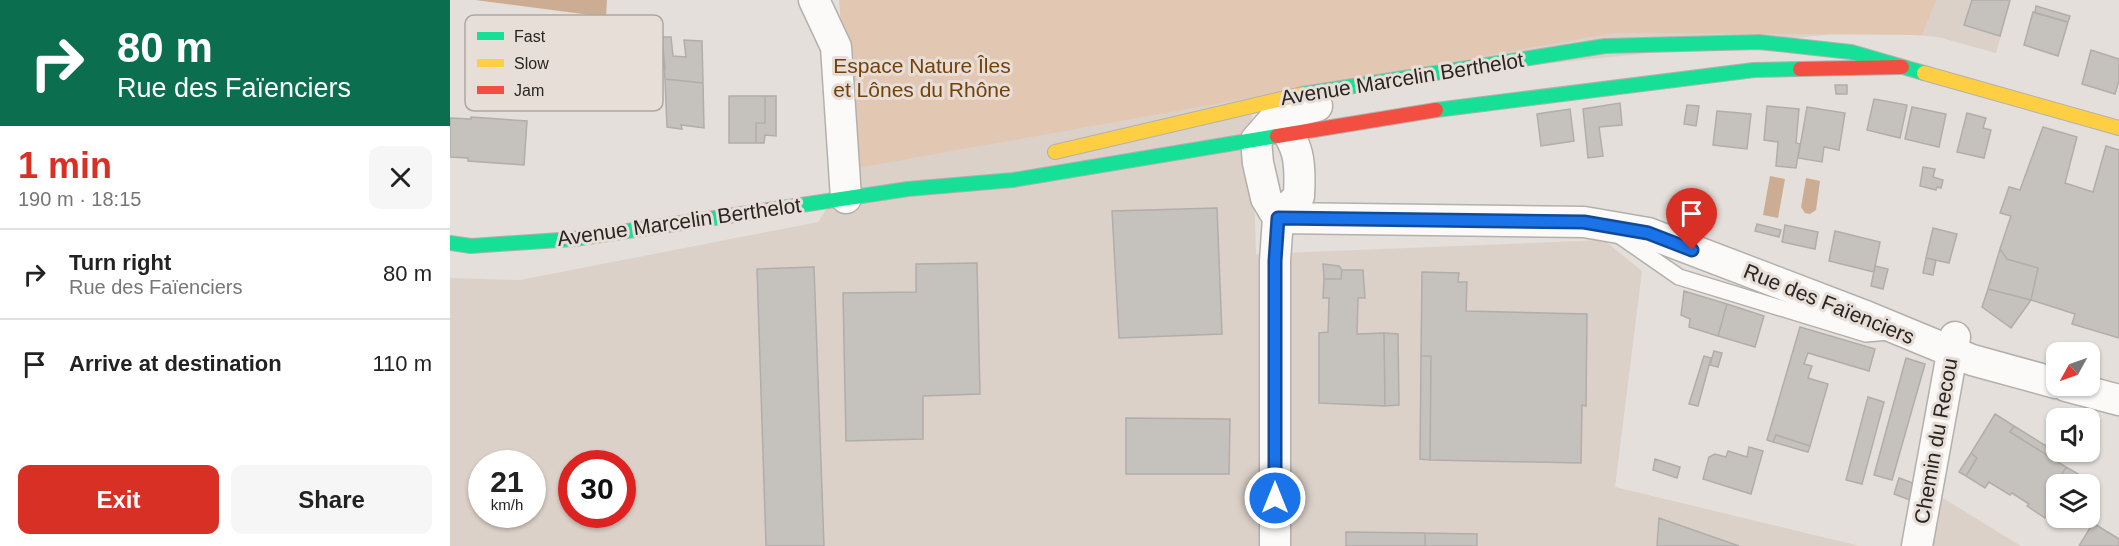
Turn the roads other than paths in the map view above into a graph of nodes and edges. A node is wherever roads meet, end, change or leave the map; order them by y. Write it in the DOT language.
graph roads {
  1 [pos="814,0"];
  2 [pos="1553,54"];
  3 [pos="1902,67"];
  4 [pos="1397,98"];
  5 [pos="1274,117"];
  6 [pos="2119,128"];
  7 [pos="1256,140"];
  8 [pos="1045,155"];
  9 [pos="988,169"];
  10 [pos="908,189"];
  11 [pos="846,198"];
  12 [pos="1278,218"];
  13 [pos="450,243"];
  14 [pos="1954,345"];
  15 [pos="2046,380"];
  16 [pos="2100,395"];
  17 [pos="2119,400"];
  18 [pos="1275,546"];
  19 [pos="1917,546"];
  1 -- 11 [label="street"];
  2 -- 3 [label="street, Avenue Marcelin Berthelot"];
  2 -- 4 [label="street"];
  3 -- 4 [label="street, Avenue Marcelin Berthelot"];
  3 -- 6 [label="street, Avenue Marcelin Berthelot"];
  4 -- 5 [label="street"];
  5 -- 7 [label="street"];
  5 -- 8 [label="street, Avenue Marcelin Berthelot"];
  5 -- 12 [label="street"];
  7 -- 10 [label="street, Avenue Marcelin Berthelot"];
  7 -- 12 [label="street"];
  9 -- 10 [label="street, Avenue Marcelin Berthelot"];
  10 -- 11 [label="street, Avenue Marcelin Berthelot"];
  11 -- 13 [label="street, Avenue Marcelin Berthelot"];
  12 -- 14 [label="street, Rue des Faïenciers"];
  12 -- 18 [label="street"];
  14 -- 15 [label="street, Rue des Faïenciers"];
  14 -- 19 [label="street, Chemin du Recou"];
  16 -- 17 [label="street"];
}
